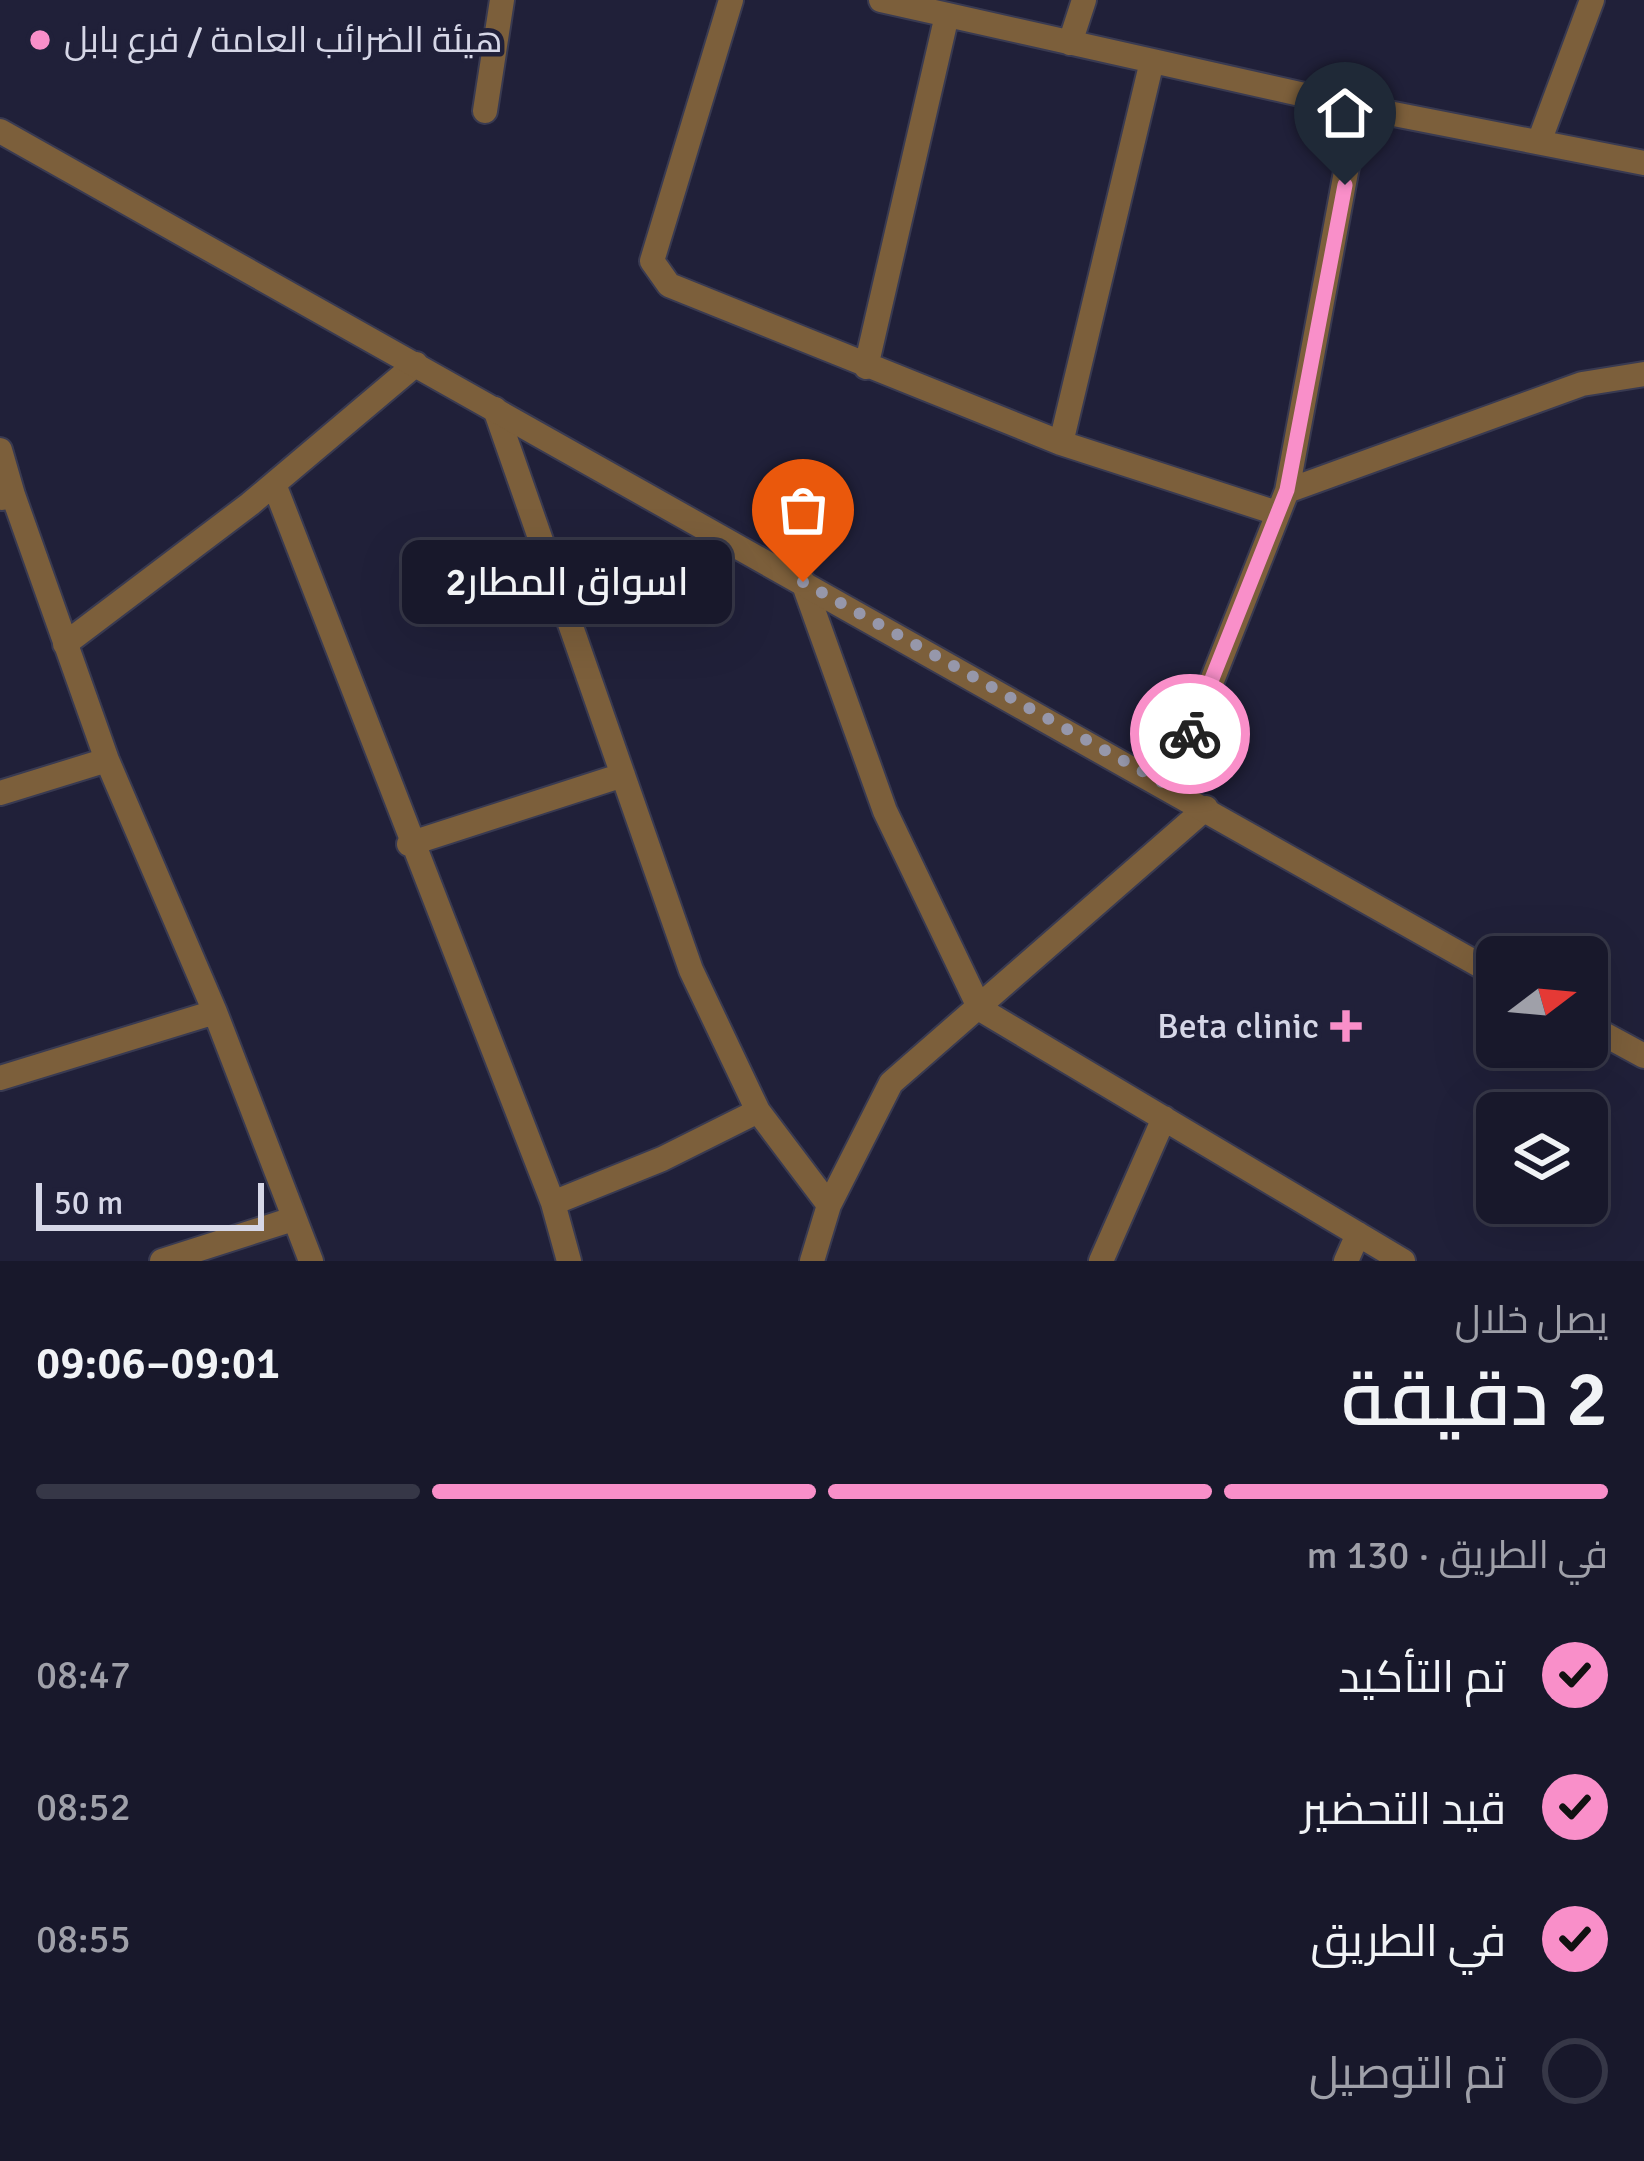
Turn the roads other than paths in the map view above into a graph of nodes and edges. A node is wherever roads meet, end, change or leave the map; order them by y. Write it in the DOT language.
graph roads {
  1 [pos="502,0"];
  2 [pos="731,0"];
  3 [pos="880,0"];
  4 [pos="1084,0"];
  5 [pos="1592,0"];
  6 [pos="947,15"];
  7 [pos="1070,43"];
  8 [pos="1152,61"];
  9 [pos="1358,107"];
  10 [pos="485,111"];
  11 [pos="0,131"];
  12 [pos="1539,142"];
  13 [pos="1644,163"];
  14 [pos="416,364"];
  15 [pos="866,367"];
  16 [pos="1644,374"];
  17 [pos="495,409"];
  18 [pos="1061,443"];
  19 [pos="0,450"];
  20 [pos="274,484"];
  21 [pos="7,497"];
  22 [pos="1281,501"];
  23 [pos="803,582"];
  24 [pos="65,644"];
  25 [pos="107,760"];
  26 [pos="623,775"];
  27 [pos="1171,787"];
  28 [pos="0,793"];
  29 [pos="1206,808"];
  30 [pos="409,844"];
  31 [pos="1476,963"];
  32 [pos="980,1009"];
  33 [pos="215,1012"];
  34 [pos="1608,1036"];
  35 [pos="1644,1056"];
  36 [pos="0,1078"];
  37 [pos="758,1111"];
  38 [pos="1164,1118"];
  39 [pos="553,1203"];
  40 [pos="829,1205"];
  41 [pos="293,1219"];
  42 [pos="1358,1234"];
  43 [pos="163,1261"];
  44 [pos="310,1261"];
  45 [pos="569,1261"];
  46 [pos="812,1261"];
  47 [pos="1101,1261"];
  48 [pos="1346,1261"];
  49 [pos="1402,1261"];
  1 -- 10 [label="street"];
  2 -- 15 [label="street"];
  3 -- 6 [label="street"];
  4 -- 7 [label="street"];
  5 -- 12 [label="street"];
  6 -- 7 [label="street"];
  6 -- 15 [label="street"];
  7 -- 8 [label="street"];
  8 -- 9 [label="street"];
  8 -- 18 [label="street"];
  9 -- 12 [label="street"];
  9 -- 22 [label="street"];
  11 -- 14 [label="street"];
  12 -- 13 [label="street"];
  14 -- 17 [label="street"];
  14 -- 20 [label="street"];
  15 -- 18 [label="street"];
  16 -- 22 [label="street"];
  17 -- 23 [label="street"];
  17 -- 26 [label="street"];
  18 -- 22 [label="street"];
  19 -- 21 [label="street"];
  20 -- 24 [label="street"];
  20 -- 30 [label="street"];
  21 -- 24 [label="street"];
  22 -- 27 [label="street"];
  23 -- 27 [label="street"];
  23 -- 32 [label="street"];
  24 -- 25 [label="street"];
  25 -- 28 [label="street"];
  25 -- 33 [label="street"];
  26 -- 30 [label="street"];
  26 -- 37 [label="street"];
  27 -- 29 [label="street"];
  29 -- 31 [label="street"];
  29 -- 32 [label="street"];
  30 -- 39 [label="street"];
  32 -- 38 [label="street"];
  32 -- 40 [label="street"];
  33 -- 36 [label="street"];
  33 -- 41 [label="street"];
  34 -- 35 [label="street"];
  37 -- 39 [label="street"];
  37 -- 40 [label="street"];
  38 -- 42 [label="street"];
  38 -- 47 [label="street"];
  39 -- 45 [label="street"];
  40 -- 46 [label="street"];
  41 -- 43 [label="street"];
  41 -- 44 [label="street"];
  42 -- 48 [label="street"];
  42 -- 49 [label="street"];
}
